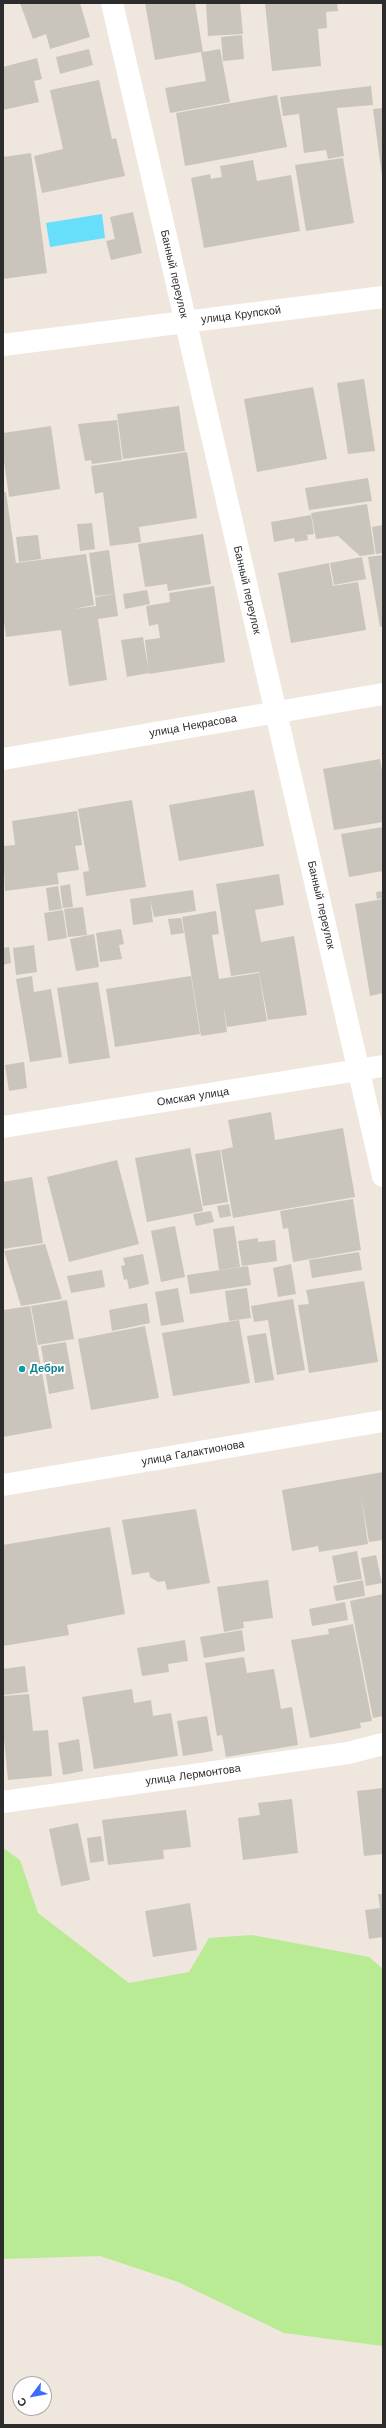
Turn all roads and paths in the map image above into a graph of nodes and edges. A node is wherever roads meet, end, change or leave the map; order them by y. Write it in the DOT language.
graph roads {
  1 [pos="112,3"];
  2 [pos="383,297"];
  3 [pos="185,322"];
  4 [pos="3,345"];
  5 [pos="383,694"];
  6 [pos="276,712"];
  7 [pos="3,759"];
  8 [pos="383,1066"];
  9 [pos="359,1070"];
  10 [pos="3,1127"];
  11 [pos="383,1176"];
  12 [pos="383,1421"];
  13 [pos="3,1485"];
  14 [pos="383,1744"];
  15 [pos="3,1802"];
  1 -- 3 [label="street, Банный переулок"];
  2 -- 3 [label="street, улица Крупской"];
  3 -- 4 [label="street, улица Крупской"];
  3 -- 6 [label="street, Банный переулок"];
  5 -- 6 [label="street, улица Некрасова"];
  6 -- 7 [label="street, улица Некрасова"];
  6 -- 9 [label="street, Банный переулок"];
  8 -- 9 [label="street, Омская улица"];
  9 -- 10 [label="street, Омская улица"];
  9 -- 11 [label="street, Банный переулок"];
  12 -- 13 [label="street, улица Галактионова"];
  14 -- 15 [label="street, улица Лермонтова"];
}
